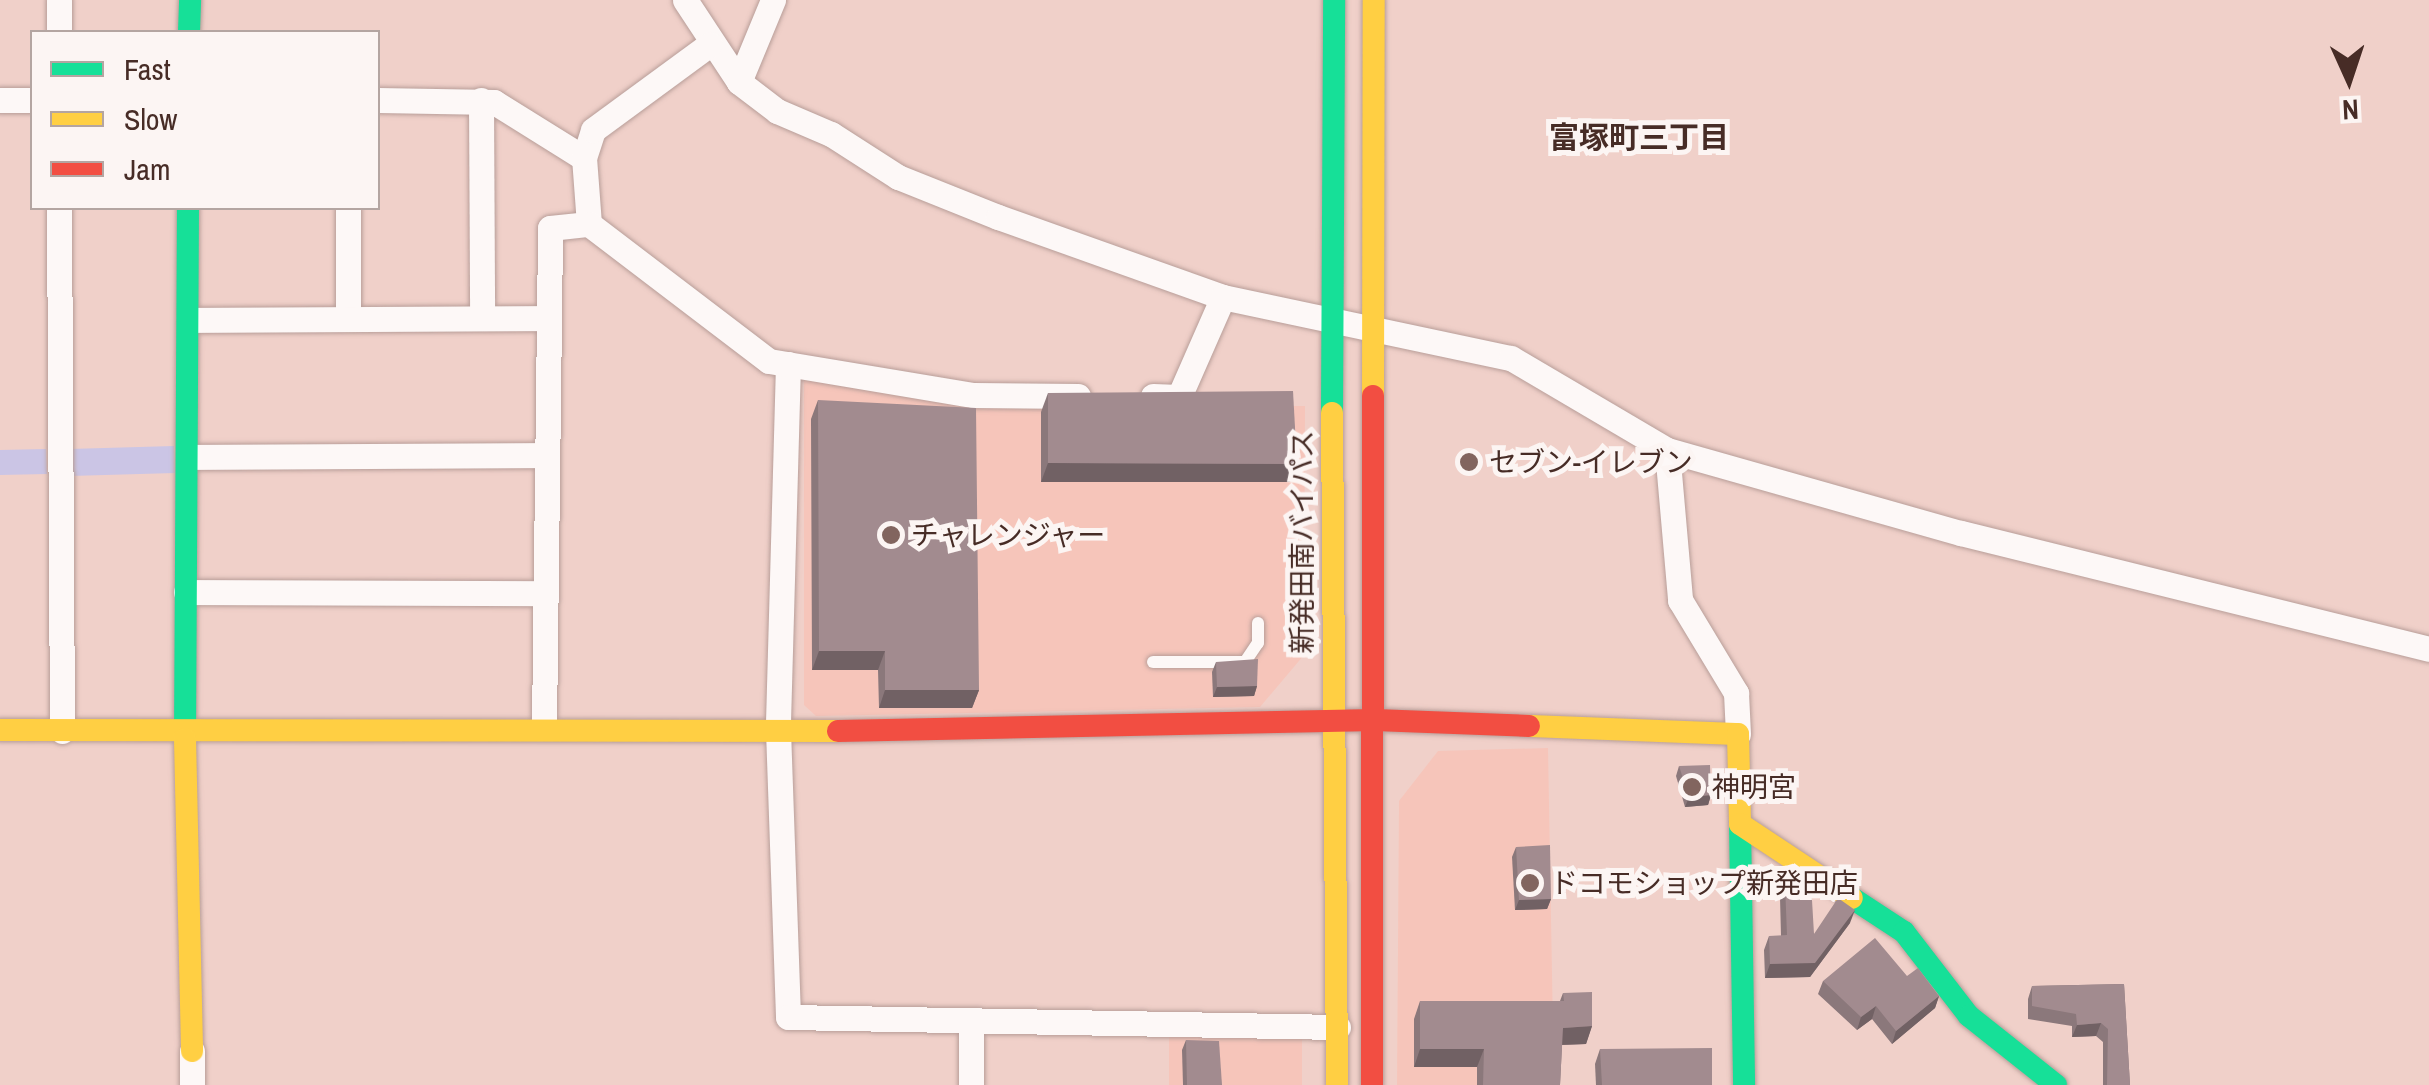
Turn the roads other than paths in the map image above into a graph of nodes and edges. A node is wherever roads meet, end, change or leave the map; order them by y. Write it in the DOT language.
graph roads {
  1 [pos="59,0"];
  2 [pos="190,0"];
  3 [pos="685,0"];
  4 [pos="772,0"];
  5 [pos="1334,0"];
  6 [pos="1374,0"];
  7 [pos="59,30"];
  8 [pos="189,30"];
  9 [pos="710,44"];
  10 [pos="738,82"];
  11 [pos="0,100"];
  12 [pos="30,100"];
  13 [pos="380,100"];
  14 [pos="481,100"];
  15 [pos="584,158"];
  16 [pos="60,210"];
  17 [pos="188,210"];
  18 [pos="348,210"];
  19 [pos="589,224"];
  20 [pos="1223,297"];
  21 [pos="348,315"];
  22 [pos="482,317"];
  23 [pos="1334,317"];
  24 [pos="549,318"];
  25 [pos="189,320"];
  26 [pos="1372,324"];
  27 [pos="788,364"];
  28 [pos="1667,450"];
  29 [pos="547,455"];
  30 [pos="191,457"];
  31 [pos="186,592"];
  32 [pos="546,593"];
  33 [pos="1258,623"];
  34 [pos="2429,650"];
  35 [pos="1153,662"];
  36 [pos="1375,720"];
  37 [pos="544,726"];
  38 [pos="1331,726"];
  39 [pos="0,730"];
  40 [pos="778,730"];
  41 [pos="62,731"];
  42 [pos="185,731"];
  43 [pos="1738,734"];
  44 [pos="1740,824"];
  45 [pos="971,1020"];
  46 [pos="1338,1027"];
  47 [pos="192,1051"];
  48 [pos="192,1085"];
  49 [pos="971,1085"];
  50 [pos="1337,1085"];
  51 [pos="1372,1085"];
  52 [pos="1744,1085"];
  53 [pos="2056,1085"];
  1 -- 7 [label="street"];
  2 -- 8 [label="main road"];
  3 -- 9 [label="street"];
  4 -- 10 [label="street"];
  5 -- 23 [label="main road, 新発田南バイパス"];
  6 -- 26 [label="main road"];
  9 -- 10 [label="street"];
  9 -- 15 [label="street"];
  10 -- 20 [label="street"];
  11 -- 12 [label="street"];
  13 -- 14 [label="street"];
  14 -- 15 [label="street"];
  14 -- 22 [label="street"];
  15 -- 19 [label="street"];
  16 -- 41 [label="street"];
  17 -- 25 [label="main road"];
  18 -- 21 [label="street"];
  19 -- 24 [label="street"];
  19 -- 27 [label="street"];
  20 -- 23 [label="street"];
  20 -- 27 [label="street"];
  21 -- 22 [label="street"];
  21 -- 25 [label="street"];
  22 -- 24 [label="street"];
  23 -- 26 [label="street"];
  23 -- 38 [label="main road, 新発田南バイパス"];
  24 -- 29 [label="street"];
  25 -- 30 [label="main road"];
  26 -- 28 [label="street"];
  26 -- 36 [label="main road"];
  27 -- 40 [label="street"];
  28 -- 34 [label="street"];
  28 -- 43 [label="street"];
  29 -- 30 [label="street"];
  29 -- 32 [label="street"];
  30 -- 31 [label="main road"];
  31 -- 32 [label="street"];
  31 -- 42 [label="main road"];
  32 -- 37 [label="street"];
  33 -- 35 [label="lane"];
  36 -- 38 [label="main road"];
  36 -- 43 [label="main road"];
  36 -- 51 [label="main road"];
  37 -- 40 [label="main road"];
  37 -- 42 [label="main road"];
  38 -- 40 [label="main road"];
  38 -- 46 [label="main road, 新発田南バイパス"];
  39 -- 41 [label="main road"];
  40 -- 45 [label="street"];
  41 -- 42 [label="main road"];
  42 -- 47 [label="main road"];
  43 -- 44 [label="main road"];
  44 -- 52 [label="main road"];
  44 -- 53 [label="main road"];
  45 -- 46 [label="street"];
  45 -- 49 [label="street"];
  46 -- 50 [label="main road, 新発田南バイパス"];
  47 -- 48 [label="street"];
}
